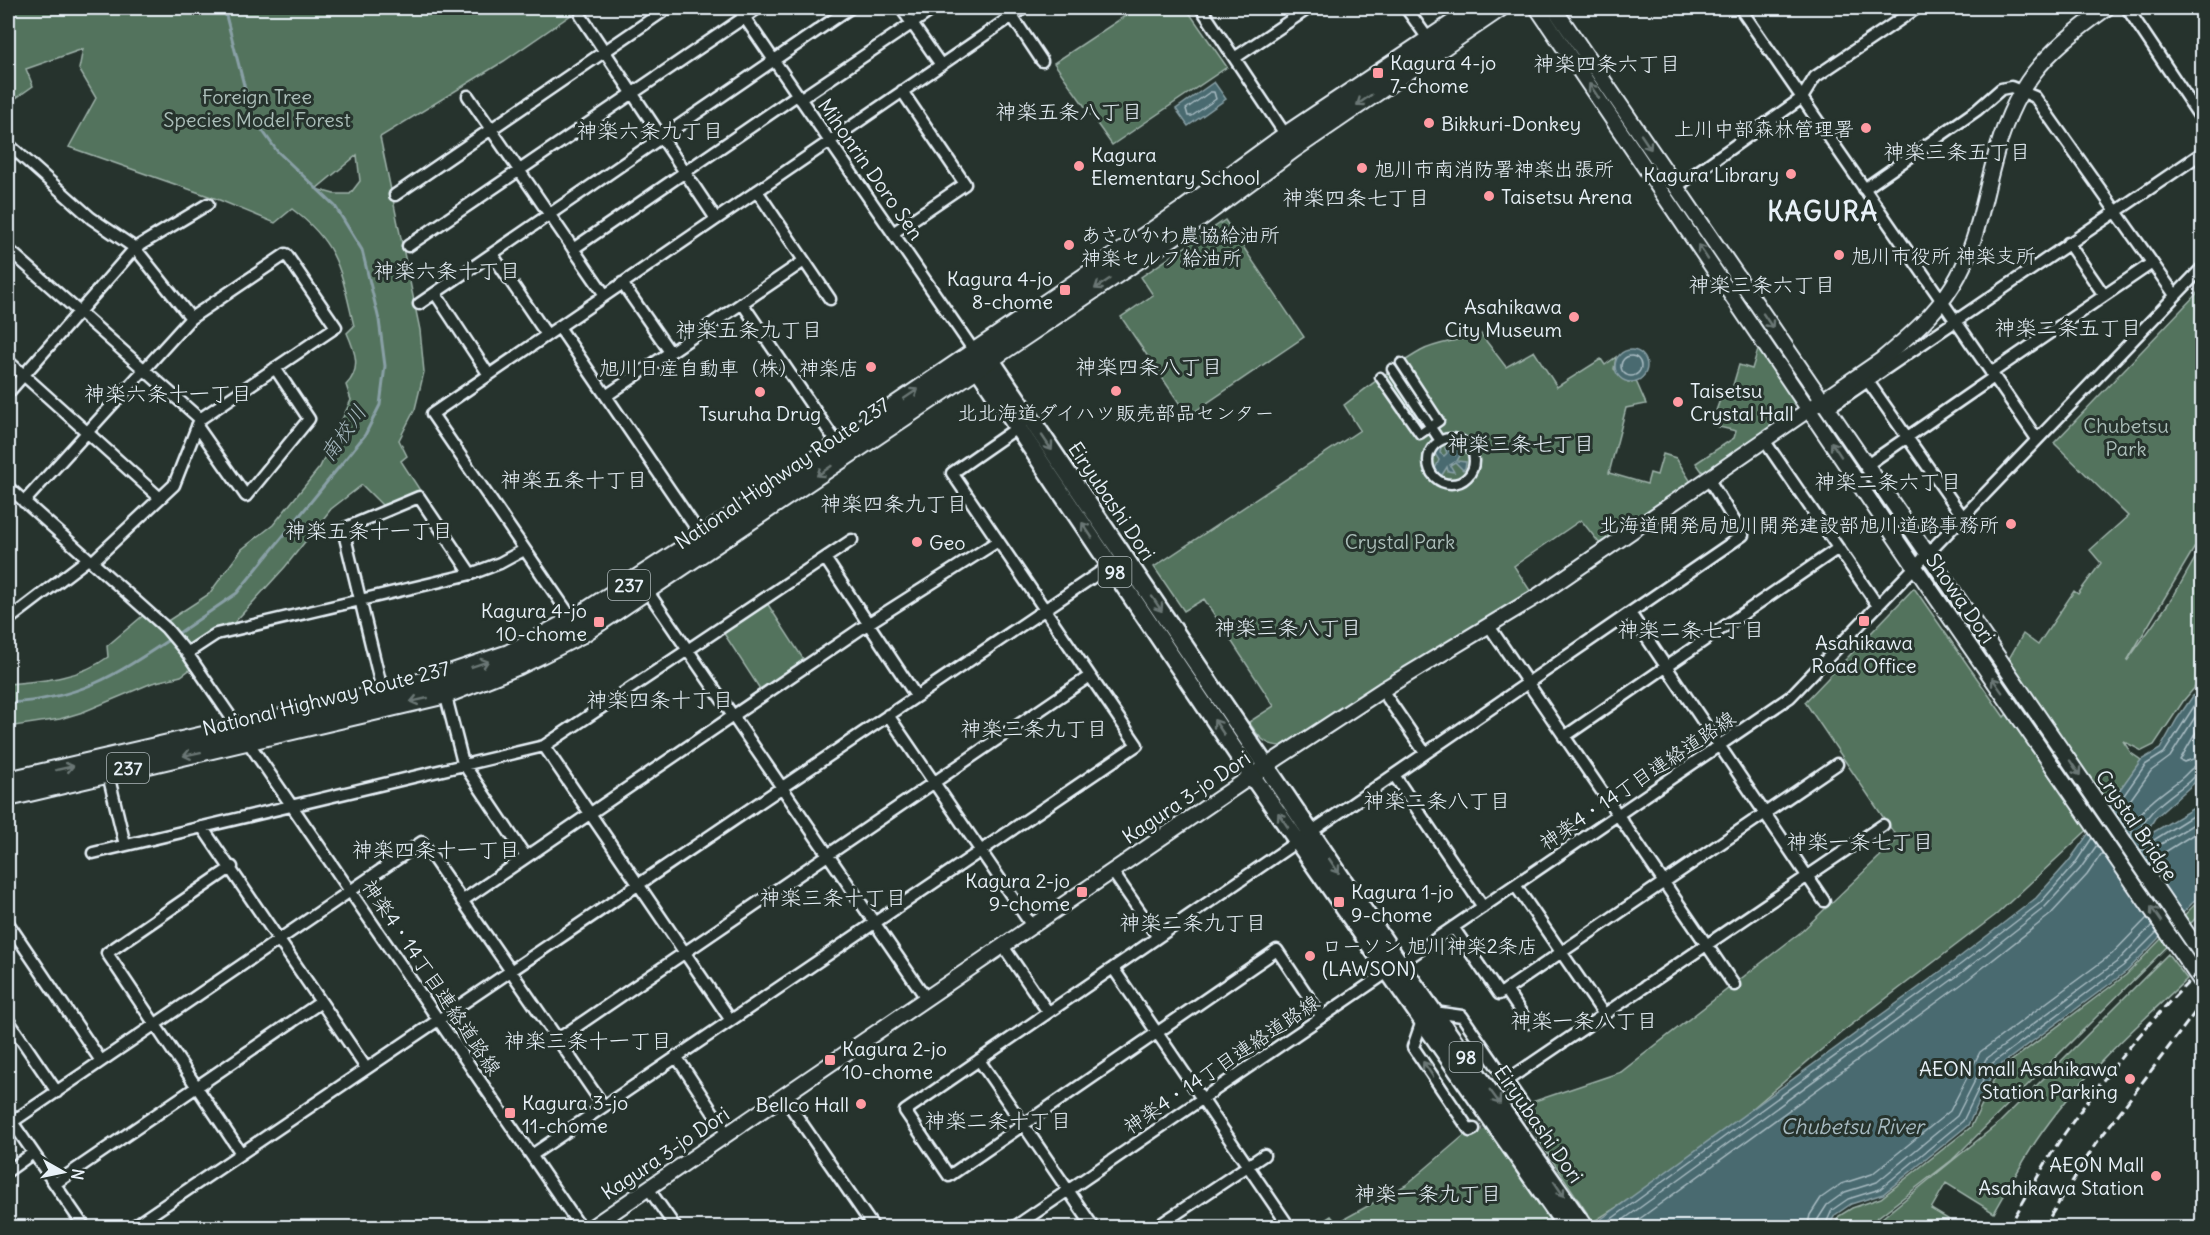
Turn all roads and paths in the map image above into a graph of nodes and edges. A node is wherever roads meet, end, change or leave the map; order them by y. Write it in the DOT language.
graph roads {
  1 [pos="668,8"];
  2 [pos="758,8"];
  3 [pos="850,8"];
  4 [pos="902,8"];
  5 [pos="935,8"];
  6 [pos="1024,8"];
  7 [pos="1201,8"];
  8 [pos="1310,8"];
  9 [pos="1406,8"];
  10 [pos="1477,8"];
  11 [pos="1499,8"];
  12 [pos="1537,8"];
  13 [pos="1554,8"];
  14 [pos="1740,8"];
  15 [pos="1917,8"];
  16 [pos="2107,8"];
  17 [pos="2127,8"];
  18 [pos="741,12"];
  19 [pos="581,16"];
  20 [pos="1012,16"];
  21 [pos="912,23"];
  22 [pos="1429,40"];
  23 [pos="604,51"];
  24 [pos="1236,57"];
  25 [pos="774,60"];
  26 [pos="1042,61"];
  27 [pos="940,65"];
  28 [pos="2021,90"];
  29 [pos="902,91"];
  30 [pos="632,93"];
  31 [pos="468,96"];
  32 [pos="799,97"];
  33 [pos="1802,98"];
  34 [pos="2202,120"];
  35 [pos="491,128"];
  36 [pos="662,137"];
  37 [pos="830,141"];
  38 [pos="1290,141"];
  39 [pos="9,150"];
  40 [pos="2202,153"];
  41 [pos="520,169"];
  42 [pos="684,172"];
  43 [pos="1676,187"];
  44 [pos="1864,189"];
  45 [pos="757,191"];
  46 [pos="395,195"];
  47 [pos="208,204"];
  48 [pos="2115,211"];
  49 [pos="550,214"];
  50 [pos="716,219"];
  51 [pos="893,233"];
  52 [pos="2068,243"];
  53 [pos="408,246"];
  54 [pos="135,248"];
  55 [pos="8,249"];
  56 [pos="573,249"];
  57 [pos="492,254"];
  58 [pos="16,257"];
  59 [pos="804,261"];
  60 [pos="2152,263"];
  61 [pos="8,266"];
  62 [pos="2202,268"];
  63 [pos="622,283"];
  64 [pos="435,293"];
  65 [pos="605,295"];
  66 [pos="2104,295"];
  67 [pos="2175,295"];
  68 [pos="830,299"];
  69 [pos="742,303"];
  70 [pos="1942,303"];
  71 [pos="419,304"];
  72 [pos="80,311"];
  73 [pos="190,318"];
  74 [pos="1955,320"];
  75 [pos="559,327"];
  76 [pos="547,335"];
  77 [pos="670,352"];
  78 [pos="981,360"];
  79 [pos="8,361"];
  80 [pos="1401,363"];
  81 [pos="143,368"];
  82 [pos="275,368"];
  83 [pos="1392,369"];
  84 [pos="23,375"];
  85 [pos="489,375"];
  86 [pos="1992,375"];
  87 [pos="1380,377"];
  88 [pos="1867,380"];
  89 [pos="8,393"];
  90 [pos="606,396"];
  91 [pos="1825,404"];
  92 [pos="1809,409"];
  93 [pos="198,422"];
  94 [pos="1024,423"];
  95 [pos="86,432"];
  96 [pos="1906,437"];
  97 [pos="2037,439"];
  98 [pos="1764,440"];
  99 [pos="1440,441"];
  100 [pos="842,451"];
  101 [pos="1867,465"];
  102 [pos="1708,478"];
  103 [pos="8,487"];
  104 [pos="160,498"];
  105 [pos="24,502"];
  106 [pos="1963,517"];
  107 [pos="852,540"];
  108 [pos="998,541"];
  109 [pos="706,542"];
  110 [pos="1837,549"];
  111 [pos="524,550"];
  112 [pos="1927,554"];
  113 [pos="825,558"];
  114 [pos="90,560"];
  115 [pos="1117,560"];
  116 [pos="1915,567"];
  117 [pos="471,574"];
  118 [pos="643,584"];
  119 [pos="360,600"];
  120 [pos="1878,606"];
  121 [pos="1044,609"];
  122 [pos="1630,613"];
  123 [pos="8,620"];
  124 [pos="869,623"];
  125 [pos="1489,626"];
  126 [pos="577,627"];
  127 [pos="688,650"];
  128 [pos="187,653"];
  129 [pos="1666,668"];
  130 [pos="1090,676"];
  131 [pos="1528,684"];
  132 [pos="444,686"];
  133 [pos="1383,690"];
  134 [pos="916,696"];
  135 [pos="384,699"];
  136 [pos="734,715"];
  137 [pos="888,715"];
  138 [pos="2042,720"];
  139 [pos="2030,733"];
  140 [pos="245,735"];
  141 [pos="1564,737"];
  142 [pos="1720,744"];
  143 [pos="544,746"];
  144 [pos="1425,753"];
  145 [pos="463,763"];
  146 [pos="1837,764"];
  147 [pos="106,765"];
  148 [pos="1267,765"];
  149 [pos="1394,774"];
  150 [pos="1252,776"];
  151 [pos="8,781"];
  152 [pos="934,782"];
  153 [pos="783,786"];
  154 [pos="8,797"];
  155 [pos="294,806"];
  156 [pos="589,814"];
  157 [pos="1618,814"];
  158 [pos="1765,814"];
  159 [pos="1883,825"];
  160 [pos="202,827"];
  161 [pos="1304,836"];
  162 [pos="125,845"];
  163 [pos="980,850"];
  164 [pos="93,853"];
  165 [pos="828,854"];
  166 [pos="526,857"];
  167 [pos="232,867"];
  168 [pos="1112,871"];
  169 [pos="1807,876"];
  170 [pos="1663,881"];
  171 [pos="638,884"];
  172 [pos="1515,885"];
  173 [pos="351,891"];
  174 [pos="462,900"];
  175 [pos="1824,901"];
  176 [pos="1483,907"];
  177 [pos="873,921"];
  178 [pos="8,923"];
  179 [pos="1032,926"];
  180 [pos="1453,927"];
  181 [pos="1156,936"];
  182 [pos="280,940"];
  183 [pos="1707,945"];
  184 [pos="1003,946"];
  185 [pos="1561,952"];
  186 [pos="686,953"];
  187 [pos="2201,953"];
  188 [pos="1113,968"];
  189 [pos="1394,968"];
  190 [pos="511,970"];
  191 [pos="2202,983"];
  192 [pos="1734,986"];
  193 [pos="1506,990"];
  194 [pos="926,998"];
  195 [pos="321,1002"];
  196 [pos="1048,1012"];
  197 [pos="1603,1013"];
  198 [pos="1322,1017"];
  199 [pos="1428,1017"];
  200 [pos="439,1018"];
  201 [pos="730,1019"];
  202 [pos="8,1020"];
  203 [pos="1528,1023"];
  204 [pos="154,1025"];
  205 [pos="1156,1032"];
  206 [pos="558,1039"];
  207 [pos="676,1056"];
  208 [pos="979,1060"];
  209 [pos="102,1061"];
  210 [pos="366,1068"];
  211 [pos="1506,1081"];
  212 [pos="196,1087"];
  213 [pos="57,1092"];
  214 [pos="783,1096"];
  215 [pos="1202,1099"];
  216 [pos="603,1105"];
  217 [pos="1521,1107"];
  218 [pos="10,1119"];
  219 [pos="1024,1124"];
  220 [pos="1474,1129"];
  221 [pos="727,1134"];
  222 [pos="33,1153"];
  223 [pos="241,1153"];
  224 [pos="1526,1154"];
  225 [pos="532,1155"];
  226 [pos="1264,1155"];
  227 [pos="1247,1166"];
  228 [pos="8,1171"];
  229 [pos="56,1184"];
  230 [pos="648,1188"];
  231 [pos="1069,1190"];
  232 [pos="85,1227"];
  233 [pos="131,1227"];
  234 [pos="581,1227"];
  235 [pos="590,1227"];
  236 [pos="676,1227"];
  237 [pos="872,1227"];
  238 [pos="1013,1227"];
  239 [pos="1094,1227"];
  240 [pos="1155,1227"];
  241 [pos="1290,1227"];
  242 [pos="1567,1227"];
  243 [pos="1585,1227"];
  1 -- 23 [label="street"];
  2 -- 18 [label="street"];
  3 -- 25 [label="street"];
  4 -- 21 [label="street"];
  5 -- 21 [label="street"];
  6 -- 20 [label="street"];
  7 -- 24 [label="street"];
  8 -- 24 [label="street"];
  9 -- 22 [label="street"];
  10 -- 22 [label="highway, National Highway Route 237 / 237"];
  11 -- 38 [label="highway, National Highway Route 237 / 237, one-way"];
  92 -- 12 [label="street, Showa Dori, one-way"];
  13 -- 43 [label="street, Showa Dori, one-way"];
  14 -- 33 [label="street"];
  15 -- 33 [label="street"];
  16 -- 28 [label="street"];
  17 -- 34 [label="street"];
  18 -- 25 [label="street, Mihonrin Doro Sen"];
  18 -- 30 [label="street"];
  19 -- 23 [label="street"];
  20 -- 26 [label="street"];
  20 -- 27 [label="street"];
  21 -- 27 [label="street"];
  21 -- 32 [label="street"];
  22 -- 38 [label="highway, National Highway Route 237 / 237"];
  23 -- 30 [label="street"];
  23 -- 35 [label="street"];
  24 -- 38 [label="street"];
  25 -- 32 [label="street, Mihonrin Doro Sen"];
  25 -- 36 [label="street"];
  27 -- 29 [label="street"];
  28 -- 44 [label="street"];
  28 -- 48 [label="street"];
  28 -- 70 [label="street"];
  29 -- 37 [label="street"];
  29 -- 51 [label="street"];
  30 -- 36 [label="street"];
  30 -- 41 [label="street"];
  31 -- 35 [label="street"];
  32 -- 37 [label="street, Mihonrin Doro Sen"];
  32 -- 42 [label="street"];
  33 -- 43 [label="street"];
  33 -- 44 [label="street"];
  35 -- 41 [label="street"];
  35 -- 46 [label="street"];
  36 -- 42 [label="street"];
  36 -- 49 [label="street"];
  37 -- 45 [label="street"];
  37 -- 51 [label="street, Mihonrin Doro Sen"];
  38 -- 78 [label="highway, National Highway Route 237 / 237"];
  39 -- 54 [label="street"];
  40 -- 48 [label="street"];
  41 -- 49 [label="street"];
  41 -- 53 [label="street"];
  42 -- 50 [label="street"];
  42 -- 56 [label="street"];
  43 -- 91 [label="street, Showa Dori, one-way"];
  44 -- 70 [label="street"];
  45 -- 50 [label="street"];
  45 -- 59 [label="street"];
  47 -- 54 [label="street"];
  48 -- 52 [label="street"];
  48 -- 60 [label="street"];
  49 -- 56 [label="street"];
  49 -- 57 [label="street"];
  50 -- 63 [label="street"];
  51 -- 78 [label="street, Mihonrin Doro Sen"];
  52 -- 66 [label="street"];
  52 -- 74 [label="street"];
  54 -- 72 [label="street"];
  54 -- 73 [label="street"];
  55 -- 58 [label="street"];
  56 -- 65 [label="street"];
  57 -- 64 [label="street"];
  57 -- 76 [label="street"];
  58 -- 61 [label="street"];
  58 -- 72 [label="street"];
  59 -- 68 [label="street"];
  59 -- 69 [label="street"];
  60 -- 66 [label="street"];
  60 -- 67 [label="street"];
  62 -- 67 [label="street, 神楽4・14丁目連絡道路線"];
  63 -- 65 [label="street"];
  63 -- 77 [label="street"];
  64 -- 71 [label="street"];
  64 -- 85 [label="street"];
  65 -- 75 [label="street"];
  66 -- 86 [label="street"];
  67 -- 97 [label="street, 神楽4・14丁目連絡道路線"];
  69 -- 77 [label="street"];
  69 -- 100 [label="street"];
  70 -- 74 [label="street"];
  70 -- 91 [label="street"];
  72 -- 81 [label="street"];
  72 -- 84 [label="street"];
  73 -- 81 [label="street"];
  73 -- 82 [label="street"];
  74 -- 86 [label="street"];
  74 -- 88 [label="street"];
  75 -- 76 [label="street"];
  75 -- 90 [label="street"];
  76 -- 85 [label="street"];
  77 -- 90 [label="street"];
  78 -- 94 [label="main road, Eiryubashi Dori / 98"];
  78 -- 100 [label="highway, National Highway Route 237 / 237"];
  79 -- 84 [label="street"];
  80 -- 87 [label="street"];
  81 -- 93 [label="street"];
  81 -- 95 [label="street"];
  82 -- 93 [label="street"];
  82 -- 93 [label="street"];
  83 -- 99 [label="street"];
  84 -- 89 [label="street"];
  84 -- 95 [label="street"];
  85 -- 111 [label="street"];
  86 -- 96 [label="street"];
  86 -- 97 [label="street"];
  88 -- 91 [label="street"];
  88 -- 96 [label="street"];
  90 -- 109 [label="street"];
  91 -- 92 [label="street"];
  91 -- 101 [label="street, Showa Dori"];
  92 -- 98 [label="street, Kagura 3-jo Dori"];
  116 -- 92 [label="street, Showa Dori, one-way"];
  93 -- 104 [label="street"];
  94 -- 108 [label="street"];
  94 -- 115 [label="main road, Eiryubashi Dori / 98"];
  95 -- 104 [label="street"];
  95 -- 105 [label="street"];
  96 -- 101 [label="street"];
  96 -- 106 [label="street"];
  97 -- 106 [label="street, 神楽4・14丁目連絡道路線"];
  98 -- 102 [label="street, Kagura 3-jo Dori"];
  98 -- 110 [label="street"];
  99 -- 99 [label="street"];
  100 -- 109 [label="highway, National Highway Route 237 / 237"];
  101 -- 112 [label="street, Showa Dori"];
  102 -- 122 [label="street"];
  102 -- 125 [label="street, Kagura 3-jo Dori"];
  103 -- 105 [label="street, 神楽4・14丁目連絡道路線"];
  104 -- 114 [label="street"];
  105 -- 114 [label="street, 神楽4・14丁目連絡道路線"];
  106 -- 112 [label="street, 神楽4・14丁目連絡道路線"];
  107 -- 113 [label="street"];
  108 -- 121 [label="street"];
  108 -- 124 [label="street"];
  109 -- 118 [label="highway, National Highway Route 237 / 237"];
  110 -- 120 [label="street"];
  110 -- 129 [label="street"];
  111 -- 117 [label="street"];
  111 -- 126 [label="street"];
  112 -- 116 [label="street, 神楽4・14丁目連絡道路線"];
  112 -- 138 [label="street, Showa Dori"];
  113 -- 124 [label="street"];
  113 -- 127 [label="street"];
  114 -- 123 [label="street"];
  114 -- 128 [label="street, 神楽4・14丁目連絡道路線"];
  115 -- 121 [label="street"];
  115 -- 148 [label="main road, Eiryubashi Dori / 98, one-way"];
  150 -- 115 [label="main road, Eiryubashi Dori / 98, one-way"];
  116 -- 120 [label="street, 神楽4・14丁目連絡道路線"];
  139 -- 116 [label="street, Showa Dori, one-way"];
  117 -- 119 [label="street"];
  117 -- 119 [label="street"];
  118 -- 126 [label="highway, National Highway Route 237 / 237"];
  118 -- 127 [label="street"];
  119 -- 128 [label="street"];
  119 -- 135 [label="street"];
  120 -- 142 [label="street, 神楽4・14丁目連絡道路線"];
  121 -- 130 [label="street"];
  121 -- 134 [label="street"];
  122 -- 129 [label="street"];
  122 -- 131 [label="street"];
  124 -- 134 [label="street"];
  124 -- 136 [label="street"];
  125 -- 131 [label="street"];
  125 -- 133 [label="street, Kagura 3-jo Dori"];
  126 -- 132 [label="highway, National Highway Route 237 / 237"];
  127 -- 136 [label="street"];
  127 -- 143 [label="street"];
  128 -- 140 [label="street, 神楽4・14丁目連絡道路線"];
  129 -- 141 [label="street"];
  129 -- 142 [label="street"];
  130 -- 152 [label="street"];
  130 -- 163 [label="street"];
  131 -- 141 [label="street"];
  131 -- 144 [label="street"];
  132 -- 135 [label="highway, National Highway Route 237 / 237"];
  132 -- 145 [label="street"];
  133 -- 144 [label="street"];
  133 -- 148 [label="street, Kagura 3-jo Dori"];
  134 -- 137 [label="street"];
  135 -- 140 [label="highway, National Highway Route 237 / 237"];
  136 -- 153 [label="street"];
  136 -- 156 [label="street"];
  137 -- 152 [label="street"];
  137 -- 153 [label="street"];
  138 -- 187 [label="street, Crystal Bridge, one-way"];
  191 -- 139 [label="street, Crystal Bridge, one-way"];
  140 -- 147 [label="highway, National Highway Route 237 / 237"];
  140 -- 155 [label="street, 神楽4・14丁目連絡道路線"];
  141 -- 157 [label="street"];
  142 -- 157 [label="street, 神楽4・14丁目連絡道路線"];
  142 -- 158 [label="street"];
  143 -- 145 [label="street"];
  143 -- 156 [label="street"];
  144 -- 149 [label="street"];
  145 -- 155 [label="street"];
  145 -- 166 [label="street"];
  146 -- 158 [label="street"];
  151 -- 147 [label="highway, National Highway Route 237 / 237, one-way"];
  147 -- 154 [label="highway, National Highway Route 237 / 237"];
  147 -- 162 [label="street"];
  148 -- 150 [label="street, Kagura 3-jo Dori"];
  148 -- 161 [label="main road, Eiryubashi Dori / 98"];
  149 -- 161 [label="street"];
  149 -- 176 [label="street"];
  161 -- 150 [label="main road, Eiryubashi Dori / 98, one-way"];
  150 -- 168 [label="street, Kagura 3-jo Dori"];
  152 -- 163 [label="street"];
  152 -- 165 [label="street"];
  153 -- 165 [label="street"];
  153 -- 171 [label="street"];
  155 -- 160 [label="street"];
  155 -- 173 [label="street, 神楽4・14丁目連絡道路線"];
  156 -- 166 [label="street"];
  156 -- 171 [label="street"];
  157 -- 170 [label="street"];
  157 -- 172 [label="street, 神楽4・14丁目連絡道路線"];
  158 -- 169 [label="street"];
  158 -- 170 [label="street"];
  159 -- 169 [label="street"];
  160 -- 162 [label="street"];
  160 -- 167 [label="street"];
  161 -- 181 [label="street"];
  161 -- 189 [label="main road, Eiryubashi Dori / 98"];
  162 -- 164 [label="street"];
  163 -- 177 [label="street"];
  163 -- 179 [label="street"];
  165 -- 177 [label="street"];
  165 -- 186 [label="street"];
  166 -- 174 [label="street"];
  167 -- 182 [label="street"];
  167 -- 204 [label="street"];
  168 -- 179 [label="street, Kagura 3-jo Dori"];
  168 -- 181 [label="street"];
  169 -- 175 [label="street"];
  169 -- 183 [label="street"];
  170 -- 183 [label="street"];
  170 -- 185 [label="street"];
  171 -- 186 [label="street"];
  171 -- 190 [label="street"];
  172 -- 176 [label="street, 神楽4・14丁目連絡道路線"];
  172 -- 185 [label="street"];
  173 -- 174 [label="street"];
  173 -- 182 [label="street"];
  173 -- 200 [label="street, 神楽4・14丁目連絡道路線"];
  174 -- 190 [label="street"];
  176 -- 180 [label="street, 神楽4・14丁目連絡道路線"];
  177 -- 194 [label="street"];
  177 -- 201 [label="street"];
  178 -- 209 [label="street"];
  179 -- 184 [label="street, Kagura 3-jo Dori"];
  180 -- 189 [label="street, 神楽4・14丁目連絡道路線"];
  180 -- 193 [label="street"];
  181 -- 188 [label="street"];
  182 -- 195 [label="street"];
  182 -- 204 [label="street"];
  183 -- 192 [label="street"];
  183 -- 197 [label="street"];
  184 -- 194 [label="street, Kagura 3-jo Dori"];
  184 -- 196 [label="street"];
  185 -- 193 [label="street"];
  185 -- 197 [label="street"];
  186 -- 201 [label="street"];
  186 -- 206 [label="street"];
  188 -- 196 [label="street"];
  188 -- 205 [label="street"];
  189 -- 198 [label="street, 神楽4・14丁目連絡道路線"];
  189 -- 199 [label="main road, Eiryubashi Dori / 98"];
  190 -- 200 [label="street"];
  190 -- 206 [label="street"];
  193 -- 203 [label="street"];
  194 -- 214 [label="street, Kagura 3-jo Dori"];
  195 -- 210 [label="street"];
  195 -- 212 [label="street"];
  196 -- 208 [label="street"];
  197 -- 211 [label="street"];
  198 -- 205 [label="street"];
  198 -- 215 [label="street, 神楽4・14丁目連絡道路線"];
  199 -- 211 [label="street"];
  220 -- 199 [label="street, one-way"];
  199 -- 224 [label="main road, Eiryubashi Dori / 98"];
  200 -- 210 [label="street"];
  200 -- 225 [label="street, 神楽4・14丁目連絡道路線"];
  201 -- 207 [label="street"];
  202 -- 213 [label="street"];
  204 -- 209 [label="street"];
  204 -- 212 [label="street"];
  205 -- 215 [label="street"];
  205 -- 219 [label="street"];
  206 -- 216 [label="street"];
  207 -- 216 [label="street"];
  207 -- 221 [label="street"];
  208 -- 219 [label="street"];
  208 -- 219 [label="street"];
  209 -- 213 [label="street"];
  210 -- 223 [label="street"];
  211 -- 217 [label="street"];
  212 -- 223 [label="street"];
  212 -- 229 [label="street"];
  213 -- 218 [label="street"];
  214 -- 221 [label="street, Kagura 3-jo Dori"];
  214 -- 237 [label="street"];
  215 -- 227 [label="street"];
  215 -- 231 [label="street, 神楽4・14丁目連絡道路線"];
  216 -- 225 [label="street"];
  218 -- 222 [label="street"];
  219 -- 231 [label="street"];
  221 -- 230 [label="street, Kagura 3-jo Dori"];
  222 -- 228 [label="street"];
  222 -- 229 [label="street"];
  223 -- 233 [label="street"];
  224 -- 242 [label="main road, Eiryubashi Dori / 98"];
  224 -- 243 [label="main road, Eiryubashi Dori / 98, one-way"];
  225 -- 234 [label="street, 神楽4・14丁目連絡道路線"];
  226 -- 227 [label="street"];
  227 -- 240 [label="street"];
  227 -- 241 [label="street"];
  229 -- 232 [label="street"];
  230 -- 235 [label="street, Kagura 3-jo Dori"];
  230 -- 236 [label="street"];
  231 -- 238 [label="street, 神楽4・14丁目連絡道路線"];
  231 -- 239 [label="street"];
}
